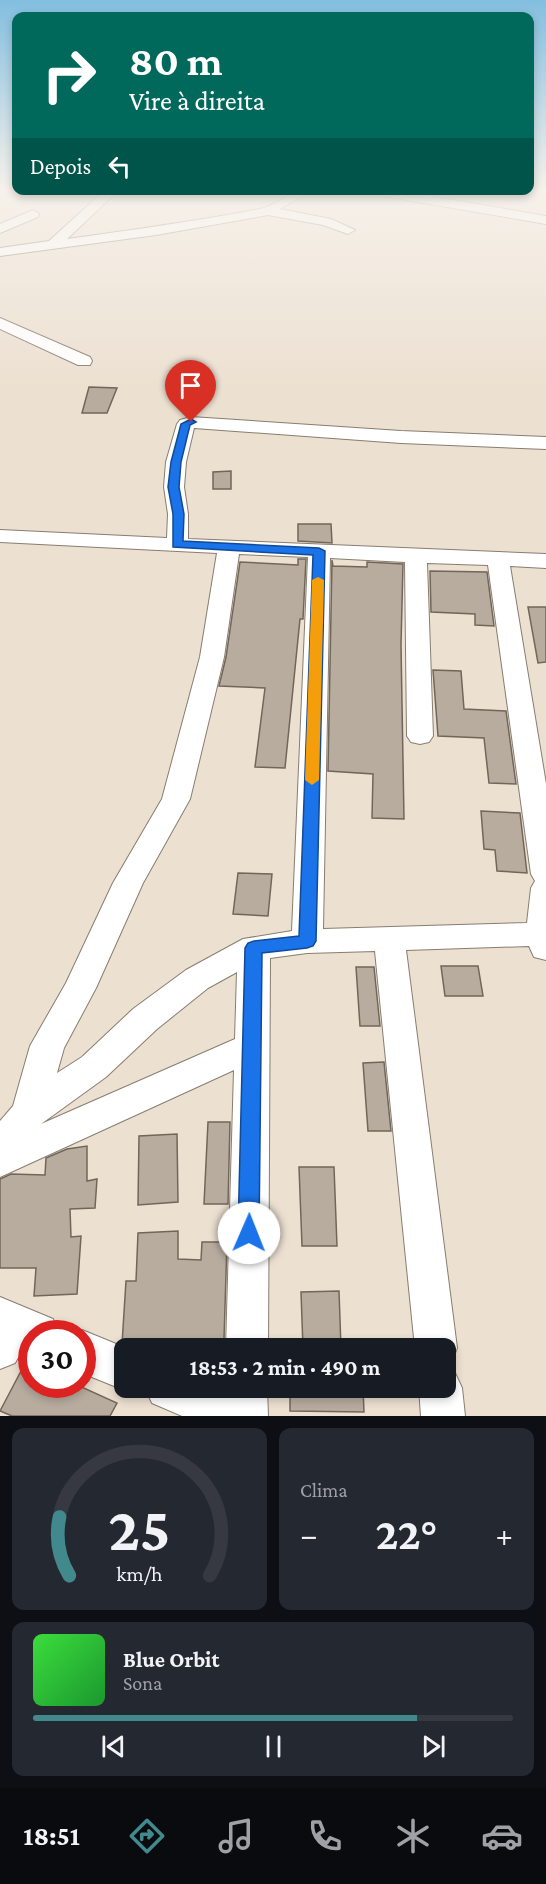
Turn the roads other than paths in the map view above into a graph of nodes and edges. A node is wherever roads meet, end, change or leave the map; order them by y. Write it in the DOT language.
graph roads {
  1 [pos="0,323"];
  2 [pos="84,361"];
  3 [pos="546,443"];
  4 [pos="0,536"];
  5 [pos="177,544"];
  6 [pos="229,548"];
  7 [pos="319,551"];
  8 [pos="416,555"];
  9 [pos="498,559"];
  10 [pos="546,561"];
  11 [pos="420,736"];
  12 [pos="546,874"];
  13 [pos="546,888"];
  14 [pos="388,938"];
  15 [pos="545,940"];
  16 [pos="307,941"];
  17 [pos="254,948"];
  18 [pos="251,1047"];
  19 [pos="117,1107"];
  20 [pos="16,1128"];
  21 [pos="0,1160"];
  22 [pos="247,1338"];
  23 [pos="435,1338"];
  24 [pos="96,1357"];
  25 [pos="114,1365"];
  26 [pos="191,1398"];
  27 [pos="246,1398"];
  28 [pos="441,1398"];
  29 [pos="233,1416"];
  30 [pos="246,1416"];
  31 [pos="442,1416"];
  1 -- 2 [label="street"];
  3 -- 5 [label="street"];
  4 -- 5 [label="street"];
  5 -- 6 [label="street"];
  6 -- 7 [label="street"];
  6 -- 20 [label="street"];
  7 -- 8 [label="street"];
  7 -- 16 [label="street"];
  8 -- 9 [label="street"];
  8 -- 11 [label="street"];
  9 -- 10 [label="street"];
  9 -- 12 [label="street"];
  13 -- 15 [label="street"];
  14 -- 15 [label="street"];
  14 -- 16 [label="street"];
  14 -- 23 [label="street"];
  16 -- 17 [label="street"];
  17 -- 18 [label="street"];
  17 -- 20 [label="street"];
  18 -- 19 [label="street"];
  18 -- 22 [label="street"];
  19 -- 20 [label="street"];
  19 -- 21 [label="street"];
  24 -- 25 [label="street"];
  26 -- 29 [label="street"];
  27 -- 30 [label="street"];
  28 -- 31 [label="street"];
}
